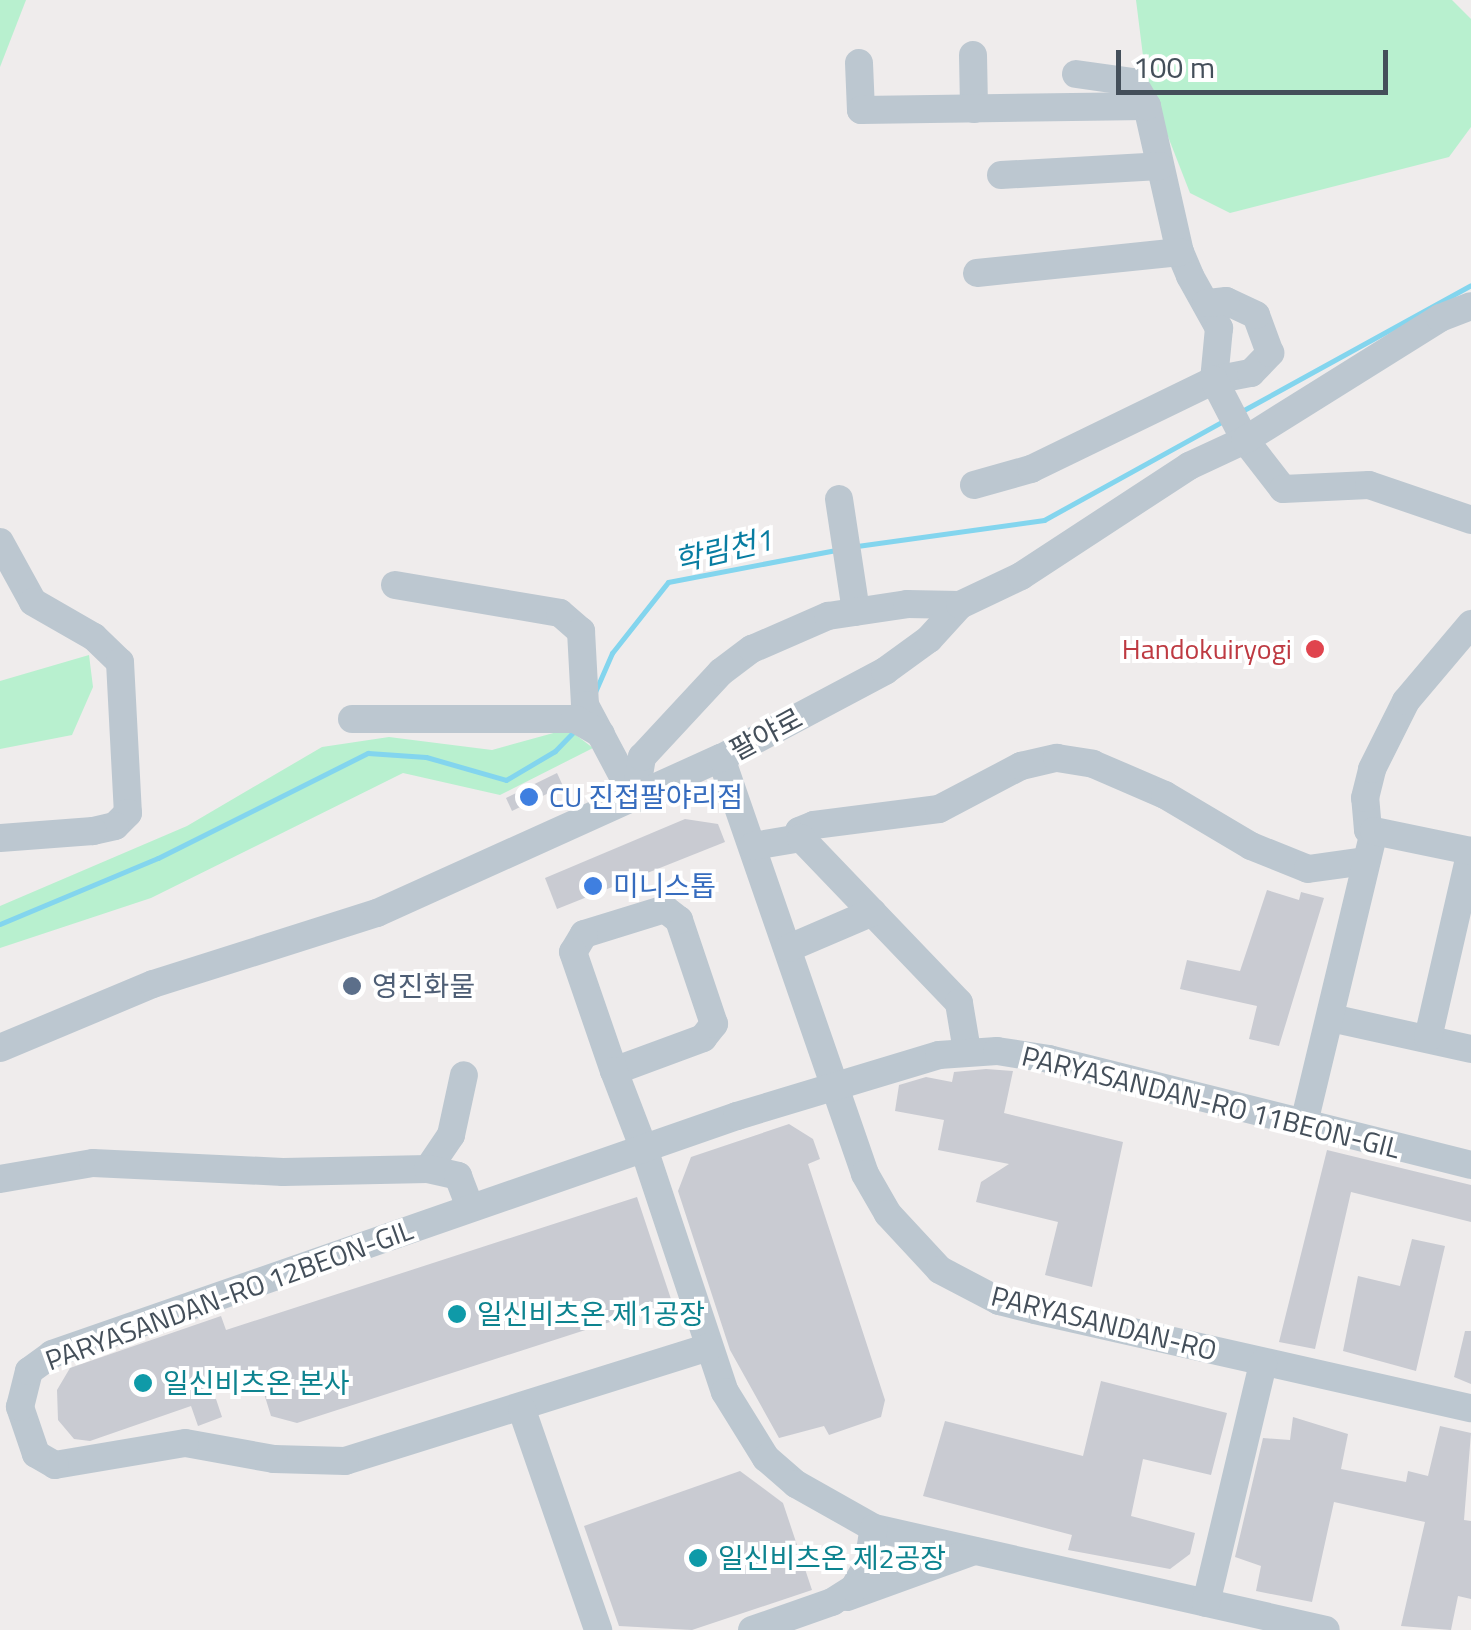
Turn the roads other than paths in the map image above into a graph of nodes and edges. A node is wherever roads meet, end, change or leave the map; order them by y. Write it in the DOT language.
graph roads {
  1 [pos="973,55"];
  2 [pos="859,63"];
  3 [pos="1076,74"];
  4 [pos="1146,106"];
  5 [pos="974,109"];
  6 [pos="1160,166"];
  7 [pos="1001,175"];
  8 [pos="1180,252"];
  9 [pos="976,273"];
  10 [pos="1206,303"];
  11 [pos="1471,306"];
  12 [pos="1219,388"];
  13 [pos="1242,435"];
  14 [pos="974,486"];
  15 [pos="840,508"];
  16 [pos="1471,520"];
  17 [pos="0,542"];
  18 [pos="396,585"];
  19 [pos="960,605"];
  20 [pos="856,612"];
  21 [pos="1471,624"];
  22 [pos="580,712"];
  23 [pos="352,718"];
  24 [pos="721,758"];
  25 [pos="635,799"];
  26 [pos="1374,831"];
  27 [pos="0,838"];
  28 [pos="801,838"];
  29 [pos="753,846"];
  30 [pos="1471,851"];
  31 [pos="1366,861"];
  32 [pos="873,912"];
  33 [pos="789,948"];
  34 [pos="1331,1018"];
  35 [pos="1428,1038"];
  36 [pos="0,1048"];
  37 [pos="1471,1048"];
  38 [pos="967,1051"];
  39 [pos="614,1071"];
  40 [pos="464,1075"];
  41 [pos="835,1086"];
  42 [pos="1304,1123"];
  43 [pos="644,1149"];
  44 [pos="1471,1166"];
  45 [pos="428,1168"];
  46 [pos="0,1179"];
  47 [pos="470,1208"];
  48 [pos="709,1347"];
  49 [pos="1264,1363"];
  50 [pos="1471,1408"];
  51 [pos="522,1410"];
  52 [pos="874,1528"];
  53 [pos="974,1551"];
  54 [pos="832,1602"];
  55 [pos="1206,1604"];
  56 [pos="598,1630"];
  57 [pos="752,1630"];
  58 [pos="1326,1630"];
  1 -- 5 [label="street"];
  2 -- 5 [label="street"];
  3 -- 4 [label="street"];
  4 -- 5 [label="street"];
  4 -- 6 [label="street"];
  6 -- 7 [label="street"];
  6 -- 8 [label="street"];
  8 -- 9 [label="street"];
  8 -- 10 [label="street"];
  10 -- 12 [label="street"];
  10 -- 12 [label="street"];
  11 -- 13 [label="street, 팔야로"];
  12 -- 13 [label="street"];
  12 -- 14 [label="street"];
  13 -- 16 [label="street"];
  13 -- 19 [label="street, 팔야로"];
  15 -- 20 [label="street"];
  17 -- 27 [label="street"];
  18 -- 22 [label="street"];
  19 -- 20 [label="street"];
  19 -- 24 [label="street, 팔야로"];
  20 -- 25 [label="street"];
  21 -- 26 [label="street"];
  22 -- 23 [label="street"];
  22 -- 25 [label="street"];
  24 -- 25 [label="street, 팔야로"];
  24 -- 29 [label="street, PARYASANDAN-RO"];
  25 -- 36 [label="street, 팔야로"];
  26 -- 30 [label="street"];
  26 -- 31 [label="street"];
  28 -- 29 [label="street"];
  28 -- 31 [label="street"];
  28 -- 32 [label="street"];
  29 -- 33 [label="street, PARYASANDAN-RO"];
  30 -- 35 [label="street"];
  31 -- 34 [label="street"];
  32 -- 33 [label="street"];
  32 -- 38 [label="street"];
  33 -- 41 [label="street, PARYASANDAN-RO"];
  34 -- 35 [label="street"];
  34 -- 42 [label="street"];
  35 -- 37 [label="street"];
  38 -- 41 [label="street, PARYASANDAN-RO 11BEON-GIL"];
  38 -- 42 [label="street, PARYASANDAN-RO 11BEON-GIL"];
  39 -- 39 [label="street"];
  39 -- 43 [label="street"];
  40 -- 45 [label="street"];
  41 -- 43 [label="street, PARYASANDAN-RO 12BEON-GIL"];
  41 -- 49 [label="street, PARYASANDAN-RO"];
  42 -- 44 [label="street, PARYASANDAN-RO 11BEON-GIL"];
  43 -- 47 [label="street, PARYASANDAN-RO 12BEON-GIL"];
  43 -- 48 [label="street"];
  45 -- 46 [label="street"];
  45 -- 47 [label="street"];
  47 -- 51 [label="street, PARYASANDAN-RO 12BEON-GIL"];
  48 -- 51 [label="street, PARYASANDAN-RO 12BEON-GIL"];
  48 -- 52 [label="street"];
  49 -- 50 [label="street, PARYASANDAN-RO"];
  49 -- 55 [label="street"];
  51 -- 56 [label="street"];
  52 -- 53 [label="street"];
  52 -- 54 [label="street"];
  53 -- 54 [label="street"];
  53 -- 55 [label="street"];
  54 -- 57 [label="street"];
  55 -- 58 [label="street"];
}
